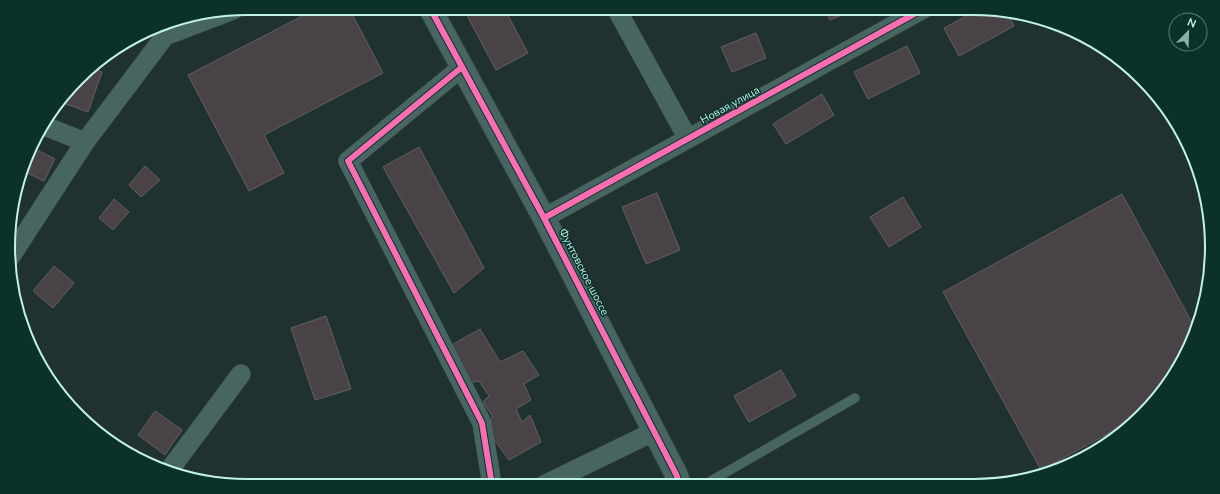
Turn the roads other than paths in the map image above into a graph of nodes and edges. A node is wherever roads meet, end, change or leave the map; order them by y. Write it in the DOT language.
graph roads {
  1 [pos="434,15"];
  2 [pos="620,15"];
  3 [pos="912,15"];
  4 [pos="213,17"];
  5 [pos="462,68"];
  6 [pos="48,127"];
  7 [pos="688,139"];
  8 [pos="85,142"];
  9 [pos="544,218"];
  10 [pos="15,250"];
  11 [pos="242,374"];
  12 [pos="855,398"];
  13 [pos="655,431"];
  14 [pos="172,467"];
  15 [pos="491,479"];
  16 [pos="556,479"];
  17 [pos="678,479"];
  18 [pos="714,479"];
  1 -- 5 [label="street, Фунтовское шоссе"];
  2 -- 7 [label="street"];
  3 -- 7 [label="street, Новая улица"];
  4 -- 8 [label="street"];
  5 -- 9 [label="street, Фунтовское шоссе"];
  5 -- 15 [label="street"];
  6 -- 8 [label="street"];
  7 -- 9 [label="street, Новая улица"];
  8 -- 10 [label="street"];
  9 -- 13 [label="street, Фунтовское шоссе"];
  11 -- 14 [label="street"];
  12 -- 18 [label="lane"];
  13 -- 16 [label="street"];
  13 -- 17 [label="street, Фунтовское шоссе"];
}
